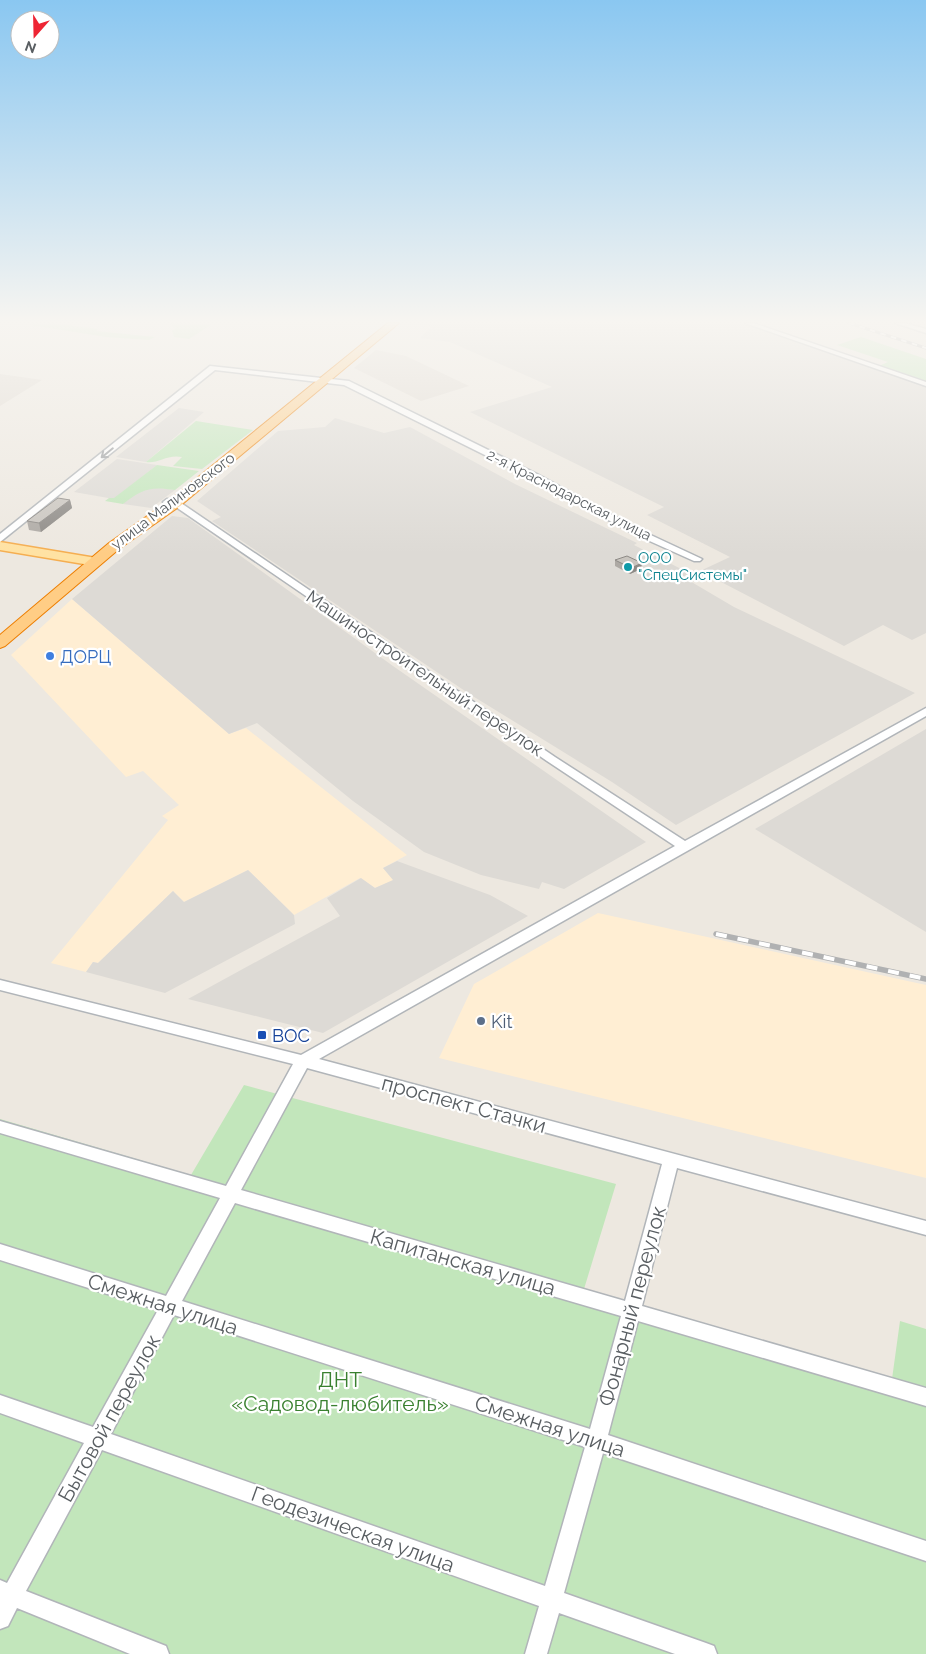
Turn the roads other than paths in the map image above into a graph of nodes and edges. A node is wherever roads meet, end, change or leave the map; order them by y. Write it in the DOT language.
graph roads {
  1 [pos="173,400"];
  2 [pos="298,400"];
  3 [pos="382,400"];
  4 [pos="171,502"];
  5 [pos="0,539"];
  6 [pos="0,546"];
  7 [pos="697,559"];
  8 [pos="92,561"];
  9 [pos="0,636"];
  10 [pos="0,643"];
  11 [pos="926,711"];
  12 [pos="684,846"];
  13 [pos="0,985"];
  14 [pos="303,1061"];
  15 [pos="0,1127"];
  16 [pos="671,1160"];
  17 [pos="230,1194"];
  18 [pos="926,1228"];
  19 [pos="0,1252"];
  20 [pos="170,1307"];
  21 [pos="630,1311"];
  22 [pos="926,1397"];
  23 [pos="0,1404"];
  24 [pos="97,1438"];
  25 [pos="597,1441"];
  26 [pos="926,1551"];
  27 [pos="6,1594"];
  28 [pos="552,1599"];
  29 [pos="0,1618"];
  30 [pos="158,1654"];
  31 [pos="536,1654"];
  32 [pos="706,1654"];
  1 -- 5 [label="street, 2-я Краснодарская улица, one-way"];
  2 -- 4 [label="highway, улица Малиновского"];
  3 -- 7 [label="street, 2-я Краснодарская улица"];
  4 -- 8 [label="highway, улица Малиновского"];
  4 -- 12 [label="street, Машиностроительный переулок"];
  6 -- 8 [label="main road"];
  8 -- 9 [label="highway, улица Малиновского"];
  8 -- 10 [label="highway, улица Малиновского"];
  11 -- 12 [label="street"];
  12 -- 14 [label="street"];
  13 -- 14 [label="street, проспект Стачки"];
  14 -- 16 [label="street, проспект Стачки"];
  14 -- 17 [label="street, Бытовой переулок"];
  15 -- 17 [label="street, Капитанская улица"];
  16 -- 18 [label="street, проспект Стачки"];
  16 -- 21 [label="street, Фонарный переулок"];
  17 -- 20 [label="street, Бытовой переулок"];
  17 -- 21 [label="street, Капитанская улица"];
  19 -- 20 [label="street, Смежная улица"];
  20 -- 24 [label="street, Бытовой переулок"];
  20 -- 25 [label="street, Смежная улица"];
  21 -- 22 [label="street, Капитанская улица"];
  21 -- 25 [label="street, Фонарный переулок"];
  23 -- 24 [label="street, Геодезическая улица"];
  24 -- 27 [label="street, Бытовой переулок"];
  24 -- 28 [label="street, Геодезическая улица"];
  25 -- 26 [label="street, Смежная улица"];
  25 -- 28 [label="street, Фонарный переулок"];
  27 -- 29 [label="street, Бытовой переулок"];
  27 -- 30 [label="street"];
  28 -- 31 [label="street, Фонарный переулок"];
  28 -- 32 [label="street, Геодезическая улица"];
}
